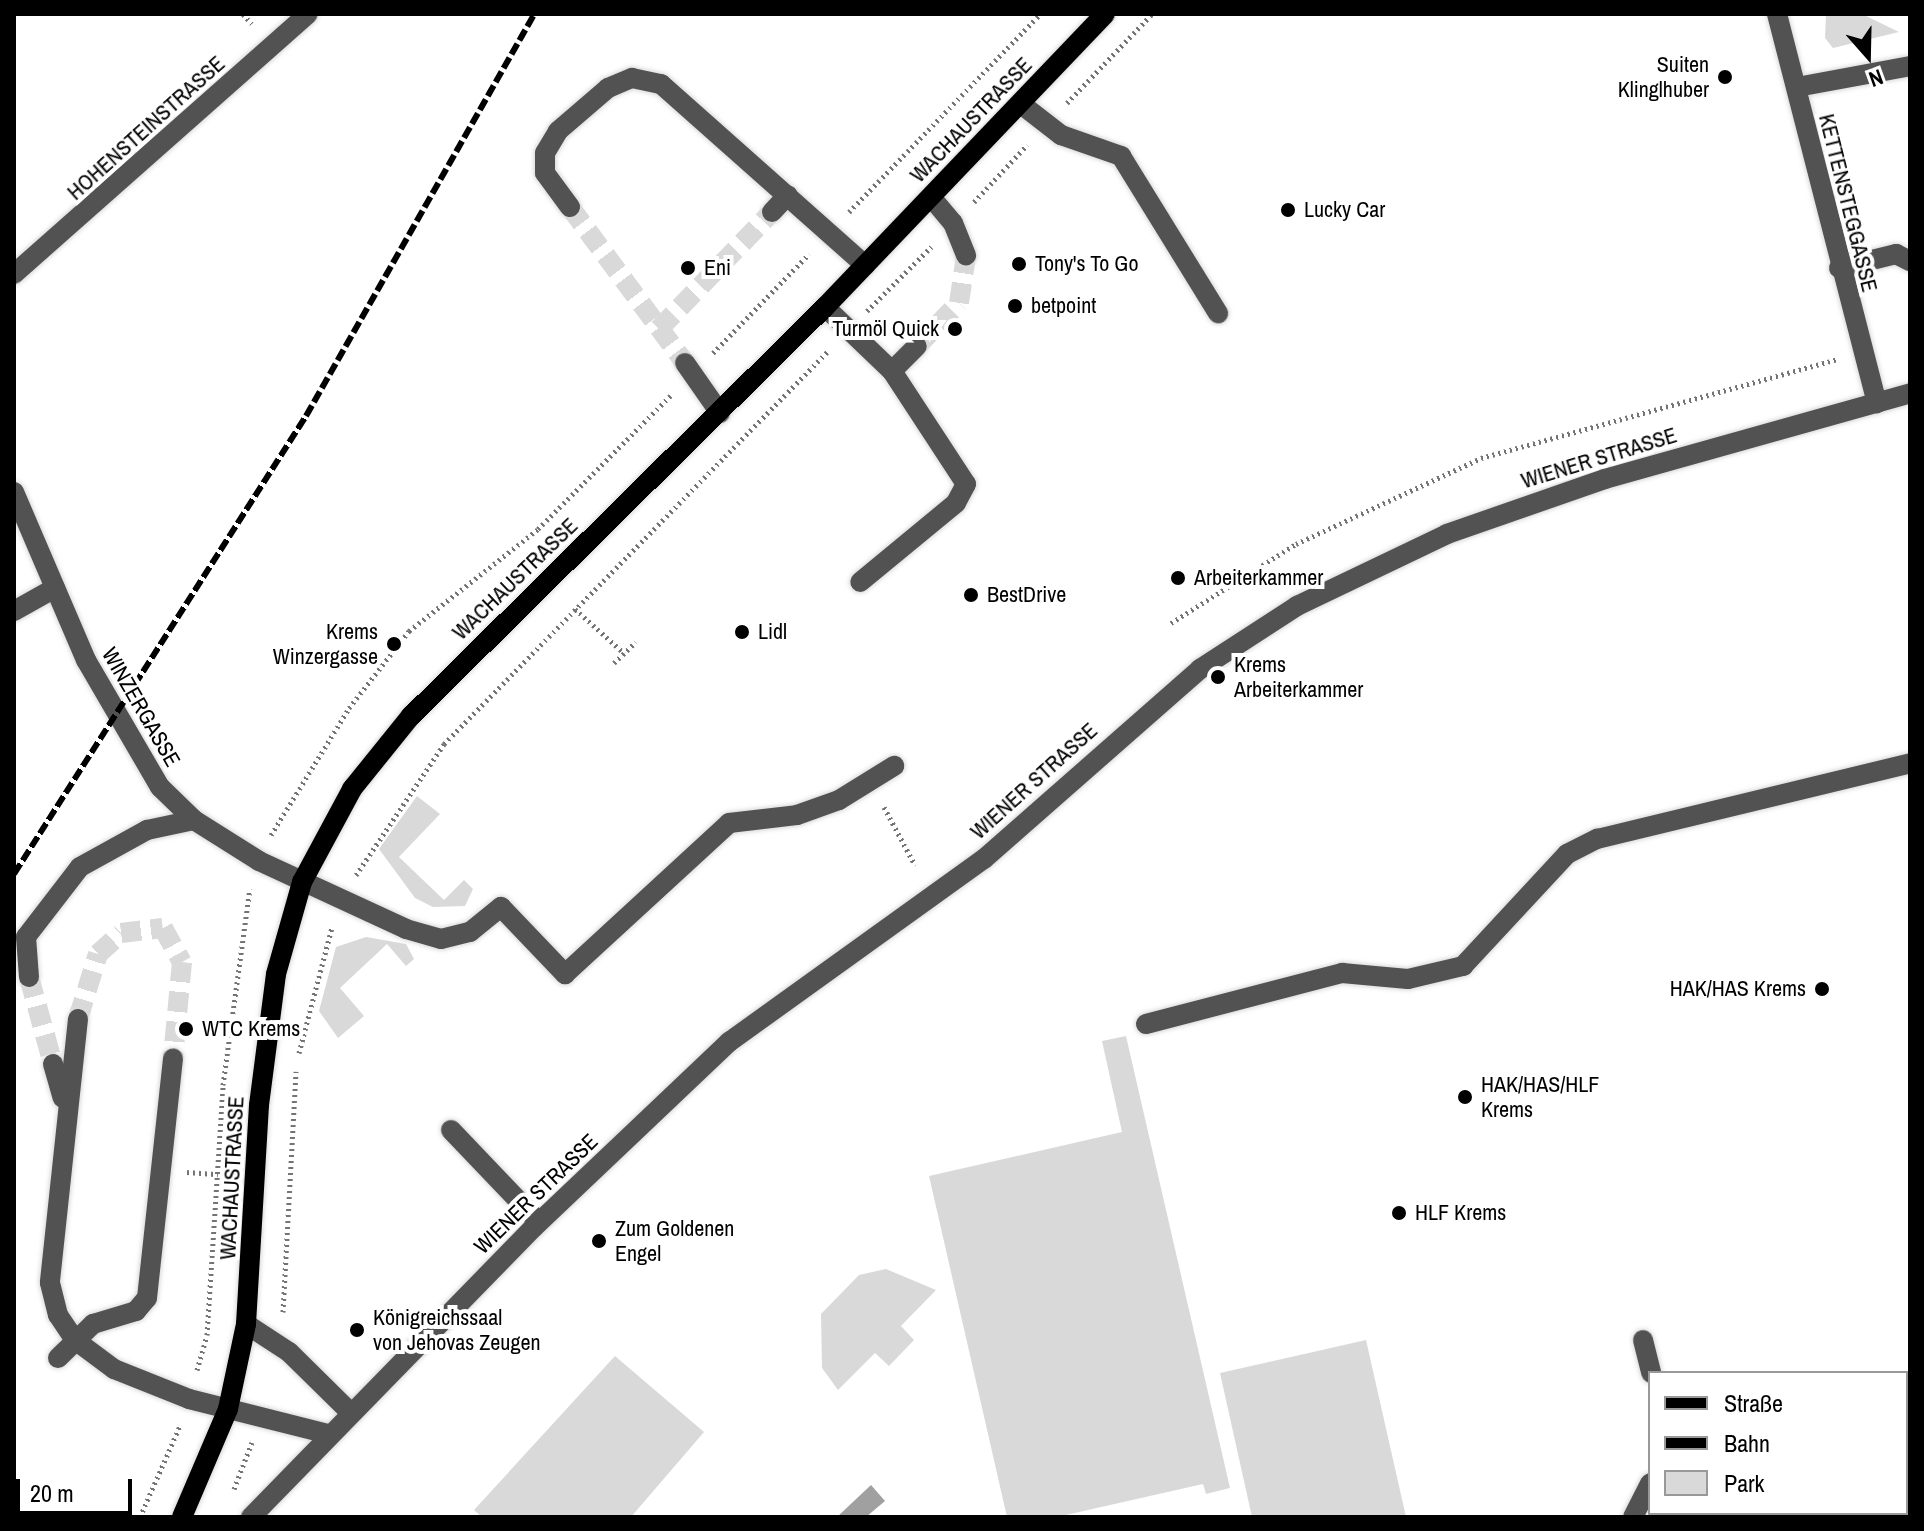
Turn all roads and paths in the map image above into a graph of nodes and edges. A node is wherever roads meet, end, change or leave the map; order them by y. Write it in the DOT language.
graph roads {
  1 [pos="243,14"];
  2 [pos="308,14"];
  3 [pos="1040,14"];
  4 [pos="1105,14"];
  5 [pos="1152,14"];
  6 [pos="1777,14"];
  7 [pos="252,25"];
  8 [pos="1910,66"];
  9 [pos="1797,87"];
  10 [pos="1021,104"];
  11 [pos="1046,125"];
  12 [pos="788,195"];
  13 [pos="931,197"];
  14 [pos="570,207"];
  15 [pos="772,212"];
  16 [pos="953,223"];
  17 [pos="831,230"];
  18 [pos="966,256"];
  19 [pos="1910,261"];
  20 [pos="865,265"];
  21 [pos="1839,268"];
  22 [pos="14,274"];
  23 [pos="825,307"];
  24 [pos="1218,313"];
  25 [pos="850,329"];
  26 [pos="917,346"];
  27 [pos="1838,359"];
  28 [pos="689,369"];
  29 [pos="892,371"];
  30 [pos="1910,393"];
  31 [pos="1877,403"];
  32 [pos="720,413"];
  33 [pos="14,492"];
  34 [pos="860,582"];
  35 [pos="55,588"];
  36 [pos="575,609"];
  37 [pos="14,611"];
  38 [pos="1171,623"];
  39 [pos="636,642"];
  40 [pos="624,653"];
  41 [pos="614,663"];
  42 [pos="1910,763"];
  43 [pos="894,766"];
  44 [pos="282,810"];
  45 [pos="890,819"];
  46 [pos="194,820"];
  47 [pos="377,838"];
  48 [pos="915,865"];
  49 [pos="302,882"];
  50 [pos="242,914"];
  51 [pos="26,937"];
  52 [pos="327,940"];
  53 [pos="14,955"];
  54 [pos="29,977"];
  55 [pos="78,1019"];
  56 [pos="1146,1024"];
  57 [pos="173,1058"];
  58 [pos="53,1064"];
  59 [pos="66,1106"];
  60 [pos="451,1130"];
  61 [pos="539,1222"];
  62 [pos="284,1308"];
  63 [pos="246,1324"];
  64 [pos="75,1340"];
  65 [pos="1643,1340"];
  66 [pos="58,1358"];
  67 [pos="201,1359"];
  68 [pos="1651,1371"];
  69 [pos="228,1409"];
  70 [pos="350,1412"];
  71 [pos="178,1432"];
  72 [pos="328,1434"];
  73 [pos="251,1445"];
  74 [pos="1648,1487"];
  75 [pos="228,1504"];
  76 [pos="140,1517"];
  77 [pos="182,1517"];
  78 [pos="251,1517"];
  79 [pos="1633,1517"];
  1 -- 7 [label="path"];
  2 -- 22 [label="street, HOHENSTEINSTRASSE"];
  3 -- 17 [label="path"];
  4 -- 10 [label="main road, WACHAUSTRASSE"];
  5 -- 11 [label="path"];
  6 -- 9 [label="street, KETTENSTEGGASSE"];
  8 -- 9 [label="street"];
  9 -- 21 [label="street, KETTENSTEGGASSE"];
  10 -- 11 [label="street"];
  10 -- 13 [label="main road, WACHAUSTRASSE"];
  11 -- 16 [label="path"];
  11 -- 24 [label="street"];
  12 -- 14 [label="street"];
  12 -- 15 [label="street"];
  12 -- 17 [label="street"];
  13 -- 16 [label="street"];
  13 -- 20 [label="main road, WACHAUSTRASSE"];
  16 -- 18 [label="street"];
  16 -- 25 [label="path"];
  17 -- 20 [label="street"];
  17 -- 28 [label="path"];
  19 -- 21 [label="street"];
  20 -- 23 [label="main road, WACHAUSTRASSE"];
  21 -- 31 [label="street, KETTENSTEGGASSE"];
  23 -- 25 [label="street"];
  23 -- 32 [label="main road, WACHAUSTRASSE"];
  25 -- 29 [label="street"];
  25 -- 36 [label="path"];
  26 -- 29 [label="street"];
  27 -- 38 [label="path"];
  28 -- 32 [label="street"];
  28 -- 44 [label="path"];
  29 -- 34 [label="street"];
  30 -- 31 [label="street, WIENER STRASSE"];
  31 -- 61 [label="street, WIENER STRASSE"];
  32 -- 49 [label="main road, WACHAUSTRASSE"];
  33 -- 35 [label="street, WINZERGASSE"];
  35 -- 37 [label="street"];
  35 -- 46 [label="street, WINZERGASSE"];
  36 -- 40 [label="path"];
  36 -- 47 [label="path"];
  39 -- 40 [label="path"];
  40 -- 41 [label="path"];
  42 -- 56 [label="street"];
  43 -- 49 [label="street, WINZERGASSE"];
  45 -- 48 [label="path"];
  46 -- 49 [label="street, WINZERGASSE"];
  46 -- 51 [label="street"];
  49 -- 63 [label="main road, WACHAUSTRASSE"];
  50 -- 67 [label="path"];
  51 -- 53 [label="street"];
  51 -- 54 [label="street"];
  52 -- 62 [label="path"];
  55 -- 59 [label="street"];
  57 -- 64 [label="street"];
  58 -- 59 [label="street"];
  59 -- 64 [label="street"];
  60 -- 61 [label="street"];
  61 -- 70 [label="street, WIENER STRASSE"];
  63 -- 69 [label="main road, WACHAUSTRASSE"];
  63 -- 70 [label="street"];
  64 -- 66 [label="street"];
  64 -- 69 [label="street"];
  65 -- 68 [label="street"];
  69 -- 72 [label="street"];
  69 -- 77 [label="main road, WACHAUSTRASSE"];
  70 -- 72 [label="street, WIENER STRASSE"];
  71 -- 76 [label="path"];
  72 -- 78 [label="street, WIENER STRASSE"];
  73 -- 75 [label="path"];
  74 -- 79 [label="street"];
}
